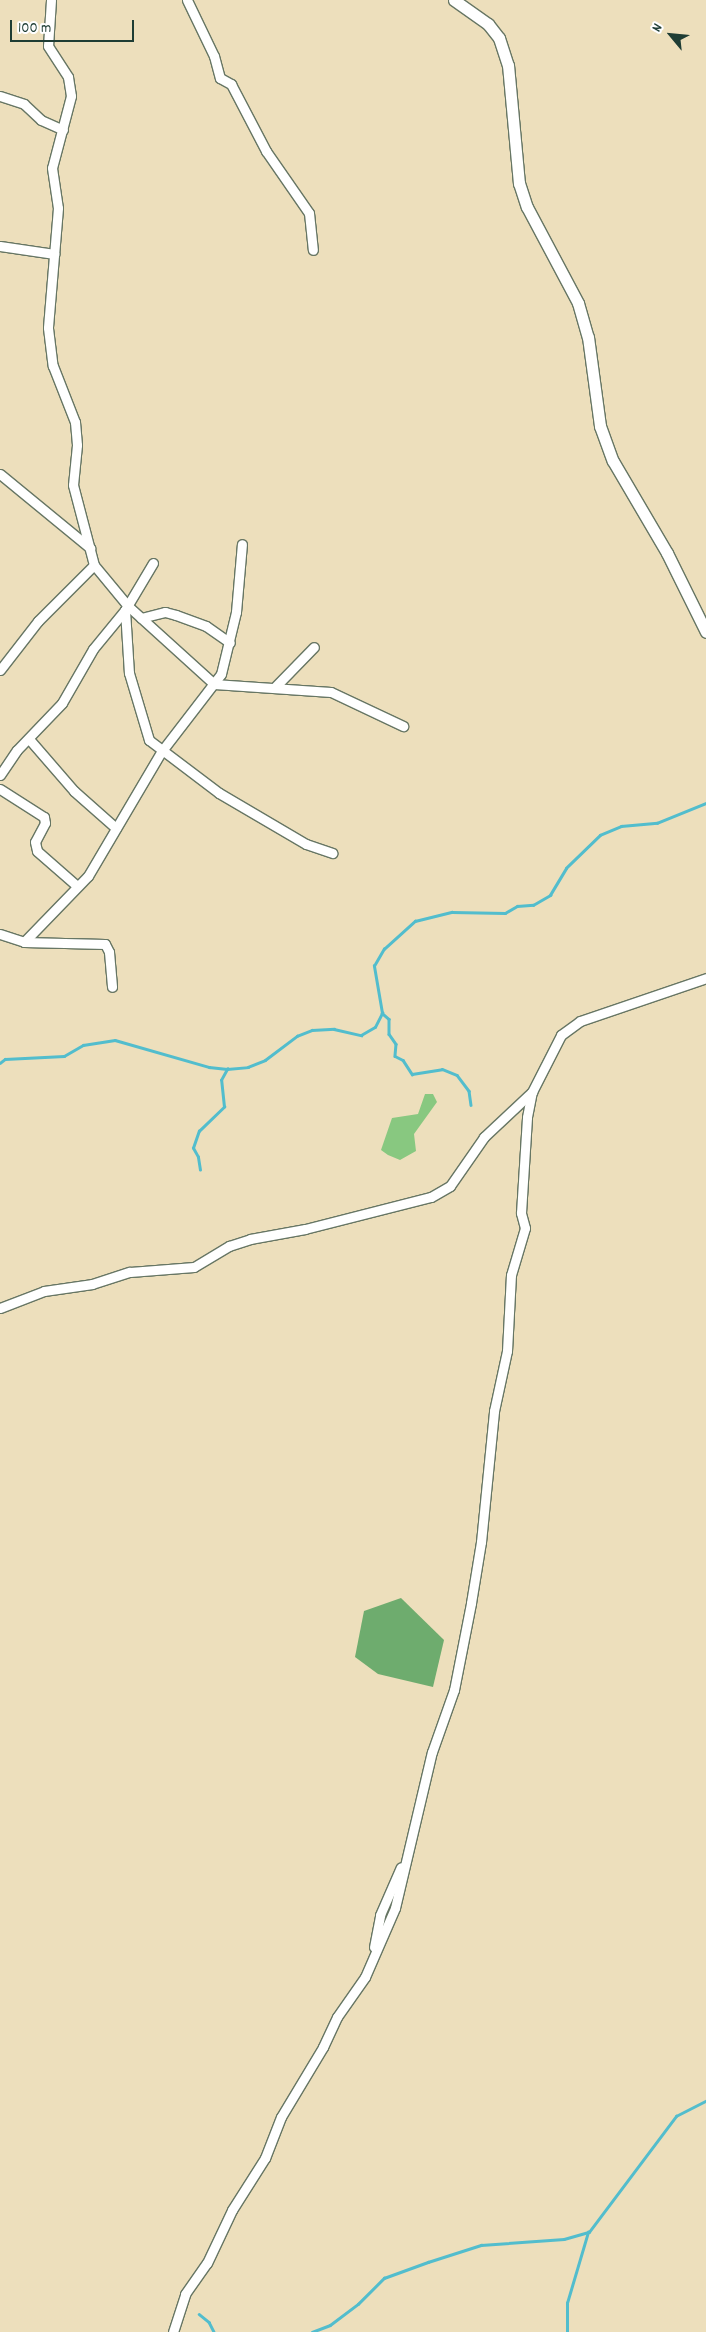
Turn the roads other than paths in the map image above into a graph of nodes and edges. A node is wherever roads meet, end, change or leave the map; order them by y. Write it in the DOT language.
graph roads {
  1 [pos="51,0"];
  2 [pos="187,0"];
  3 [pos="454,0"];
  4 [pos="0,96"];
  5 [pos="63,130"];
  6 [pos="0,246"];
  7 [pos="312,250"];
  8 [pos="54,254"];
  9 [pos="0,474"];
  10 [pos="242,544"];
  11 [pos="90,548"];
  12 [pos="153,563"];
  13 [pos="94,565"];
  14 [pos="127,608"];
  15 [pos="141,618"];
  16 [pos="706,632"];
  17 [pos="230,643"];
  18 [pos="314,646"];
  19 [pos="0,670"];
  20 [pos="214,684"];
  21 [pos="274,688"];
  22 [pos="402,726"];
  23 [pos="29,738"];
  24 [pos="161,752"];
  25 [pos="0,775"];
  26 [pos="0,789"];
  27 [pos="116,828"];
  28 [pos="332,853"];
  29 [pos="77,886"];
  30 [pos="0,934"];
  31 [pos="24,942"];
  32 [pos="706,978"];
  33 [pos="112,987"];
  34 [pos="532,1092"];
  35 [pos="0,1308"];
  36 [pos="173,2332"];
  1 -- 5 [label="street"];
  2 -- 7 [label="street"];
  3 -- 16 [label="street"];
  4 -- 5 [label="street"];
  5 -- 8 [label="street"];
  6 -- 8 [label="street"];
  8 -- 11 [label="street"];
  9 -- 11 [label="street"];
  10 -- 17 [label="street"];
  11 -- 13 [label="street"];
  12 -- 14 [label="street"];
  13 -- 14 [label="street"];
  13 -- 19 [label="street"];
  14 -- 15 [label="street"];
  14 -- 23 [label="street"];
  14 -- 24 [label="street"];
  15 -- 17 [label="street"];
  15 -- 20 [label="street"];
  17 -- 20 [label="street"];
  18 -- 21 [label="street"];
  20 -- 21 [label="street"];
  20 -- 24 [label="street"];
  21 -- 22 [label="street"];
  23 -- 25 [label="street"];
  23 -- 27 [label="street"];
  24 -- 27 [label="street"];
  24 -- 28 [label="street"];
  26 -- 29 [label="street"];
  27 -- 29 [label="street"];
  29 -- 31 [label="street"];
  30 -- 31 [label="street"];
  31 -- 33 [label="street"];
  32 -- 34 [label="street"];
  34 -- 35 [label="street"];
  34 -- 36 [label="street"];
}
